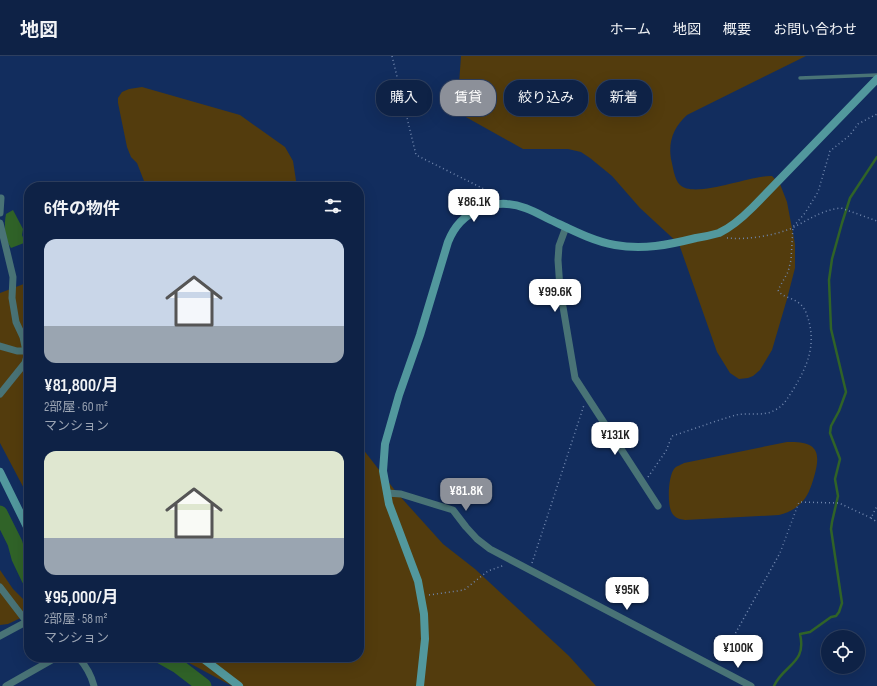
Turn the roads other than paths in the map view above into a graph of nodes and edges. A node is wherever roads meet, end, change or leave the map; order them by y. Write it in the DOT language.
graph roads {
  1 [pos="877,75"];
  2 [pos="800,78"];
  3 [pos="877,79"];
  4 [pos="1,198"];
  5 [pos="0,213"];
  6 [pos="0,223"];
  7 [pos="566,227"];
  8 [pos="24,342"];
  9 [pos="0,346"];
  10 [pos="24,351"];
  11 [pos="24,365"];
  12 [pos="0,394"];
  13 [pos="0,472"];
  14 [pos="387,493"];
  15 [pos="658,506"];
  16 [pos="24,521"];
  17 [pos="0,587"];
  18 [pos="24,618"];
  19 [pos="24,625"];
  20 [pos="0,636"];
  21 [pos="48,662"];
  22 [pos="82,662"];
  23 [pos="208,662"];
  24 [pos="6,686"];
  25 [pos="94,686"];
  26 [pos="239,686"];
  27 [pos="420,686"];
  28 [pos="751,686"];
  1 -- 2 [label="lane"];
  3 -- 7 [label="street"];
  4 -- 5 [label="street"];
  6 -- 8 [label="street"];
  7 -- 14 [label="street"];
  7 -- 15 [label="street"];
  9 -- 10 [label="street"];
  11 -- 12 [label="street"];
  13 -- 16 [label="street"];
  14 -- 27 [label="street"];
  14 -- 28 [label="street"];
  17 -- 18 [label="street"];
  19 -- 20 [label="street"];
  21 -- 24 [label="street"];
  22 -- 25 [label="street"];
  23 -- 26 [label="street"];
}
